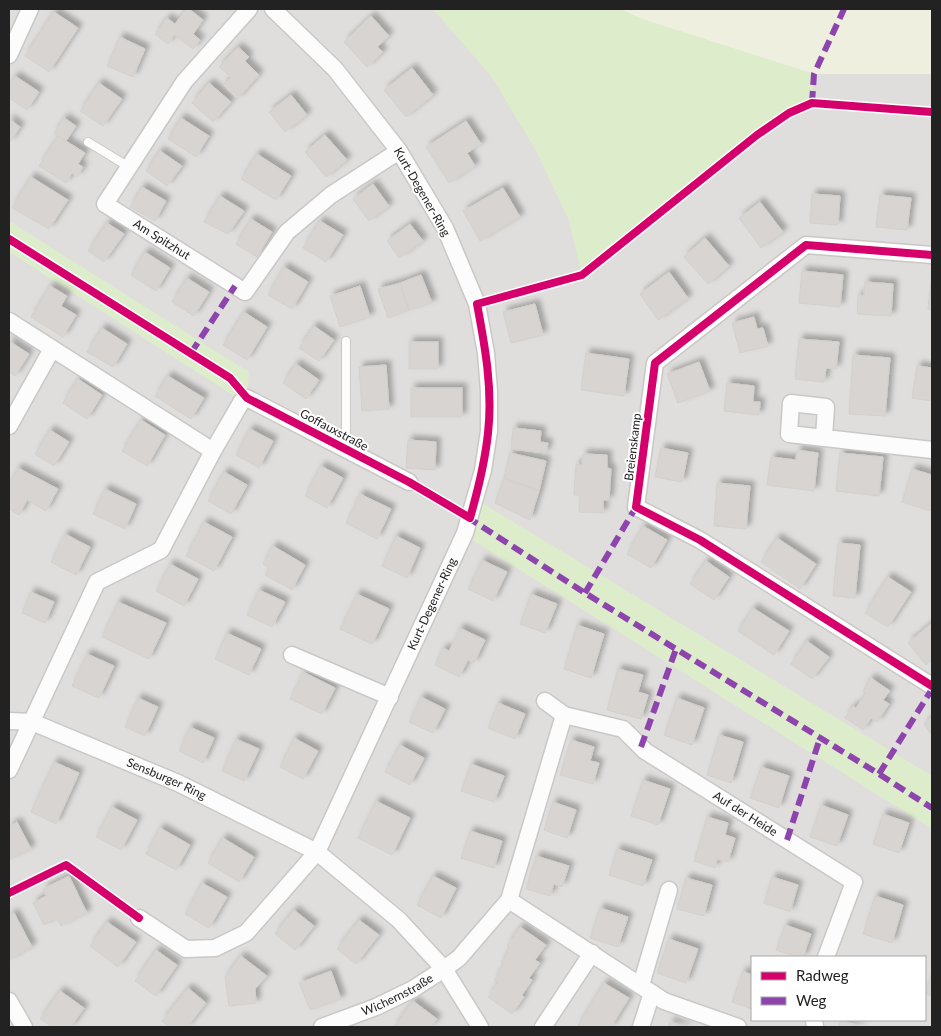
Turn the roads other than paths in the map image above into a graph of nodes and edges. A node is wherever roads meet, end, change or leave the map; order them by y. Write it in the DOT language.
graph roads {
  1 [pos="30,9"];
  2 [pos="249,9"];
  3 [pos="273,9"];
  4 [pos="9,55"];
  5 [pos="88,142"];
  6 [pos="399,151"];
  7 [pos="129,167"];
  8 [pos="932,255"];
  9 [pos="9,321"];
  10 [pos="346,341"];
  11 [pos="52,349"];
  12 [pos="9,425"];
  13 [pos="824,437"];
  14 [pos="346,449"];
  15 [pos="213,450"];
  16 [pos="932,450"];
  17 [pos="409,482"];
  18 [pos="292,655"];
  19 [pos="932,686"];
  20 [pos="390,697"];
  21 [pos="545,701"];
  22 [pos="564,715"];
  23 [pos="9,721"];
  24 [pos="32,722"];
  25 [pos="9,770"];
  26 [pos="317,852"];
  27 [pos="669,890"];
  28 [pos="509,900"];
  29 [pos="139,918"];
  30 [pos="592,954"];
  31 [pos="826,956"];
  32 [pos="444,969"];
  33 [pos="646,989"];
  34 [pos="9,1000"];
  35 [pos="731,1026"];
  36 [pos="24,1027"];
  37 [pos="322,1027"];
  38 [pos="480,1027"];
  39 [pos="543,1027"];
  40 [pos="641,1027"];
  1 -- 4 [label="street"];
  2 -- 7 [label="street, Am Spitzhut"];
  3 -- 6 [label="street, Kurt-Degener-Ring"];
  5 -- 7 [label="lane"];
  6 -- 7 [label="street, Am Spitzhut"];
  6 -- 20 [label="street, Kurt-Degener-Ring"];
  8 -- 19 [label="street, Breienskamp"];
  9 -- 11 [label="street"];
  10 -- 14 [label="lane"];
  11 -- 12 [label="street"];
  11 -- 15 [label="street"];
  13 -- 16 [label="street"];
  14 -- 15 [label="street, Goffauxstraße"];
  14 -- 17 [label="street, Goffauxstraße"];
  15 -- 24 [label="street, Goffauxstraße"];
  18 -- 20 [label="street"];
  20 -- 26 [label="street, Kurt-Degener-Ring"];
  21 -- 22 [label="street, Auf der Heide"];
  22 -- 28 [label="street"];
  22 -- 31 [label="street, Auf der Heide"];
  23 -- 24 [label="street, Sensburger Ring"];
  24 -- 25 [label="street"];
  24 -- 26 [label="street, Sensburger Ring"];
  26 -- 29 [label="street"];
  26 -- 32 [label="street, Sensburger Ring"];
  27 -- 33 [label="street"];
  28 -- 30 [label="street"];
  28 -- 32 [label="street"];
  30 -- 33 [label="street"];
  30 -- 39 [label="street"];
  32 -- 37 [label="street, Wichernstraße"];
  32 -- 38 [label="street, Sensburger Ring"];
  33 -- 35 [label="street"];
  33 -- 40 [label="street"];
  34 -- 36 [label="street"];
}
